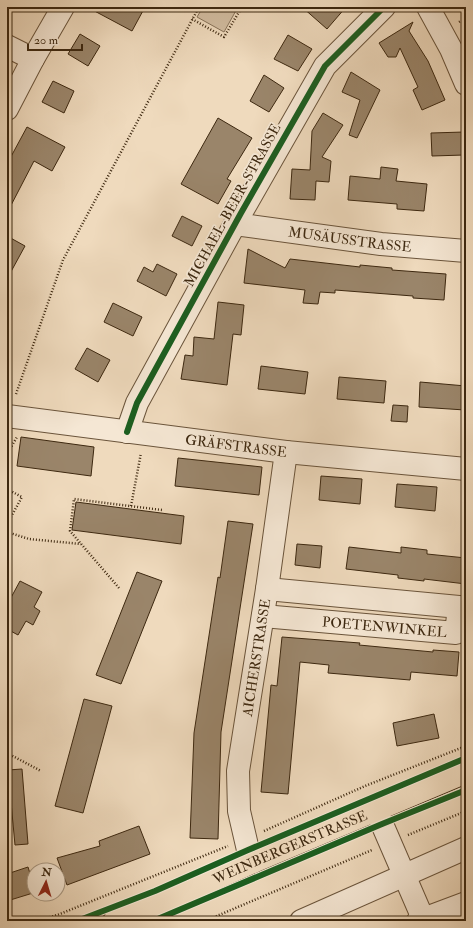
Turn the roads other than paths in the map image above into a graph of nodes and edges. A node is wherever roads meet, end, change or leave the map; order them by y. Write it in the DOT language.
graph roads {
  1 [pos="64,7"];
  2 [pos="384,7"];
  3 [pos="428,7"];
  4 [pos="7,46"];
  5 [pos="33,59"];
  6 [pos="466,84"];
  7 [pos="7,109"];
  8 [pos="234,224"];
  9 [pos="466,251"];
  10 [pos="13,425"];
  11 [pos="127,432"];
  12 [pos="286,452"];
  13 [pos="466,469"];
  14 [pos="267,589"];
  15 [pos="263,616"];
  16 [pos="466,772"];
  17 [pos="376,810"];
  18 [pos="466,848"];
  19 [pos="253,862"];
  20 [pos="404,875"];
  21 [pos="466,903"];
  22 [pos="421,920"];
  23 [pos="114,921"];
  24 [pos="301,921"];
  1 -- 5 [label="street"];
  2 -- 8 [label="street, MICHAEL-BEER-STRASSE"];
  3 -- 6 [label="street"];
  4 -- 5 [label="street"];
  5 -- 7 [label="street"];
  8 -- 9 [label="street, MUSÄUSSTRASSE"];
  8 -- 11 [label="street, MICHAEL-BEER-STRASSE"];
  10 -- 11 [label="street, GRÄFSTRASSE"];
  11 -- 12 [label="street, GRÄFSTRASSE"];
  12 -- 13 [label="street, GRÄFSTRASSE"];
  12 -- 14 [label="street, AICHERSTRASSE"];
  14 -- 15 [label="street, AICHERSTRASSE"];
  14 -- 15 [label="street, POETENWINKEL"];
  15 -- 19 [label="street, AICHERSTRASSE"];
  16 -- 17 [label="main road, WEINBERGERSTRASSE"];
  17 -- 19 [label="main road, WEINBERGERSTRASSE"];
  17 -- 20 [label="street"];
  18 -- 20 [label="street"];
  19 -- 23 [label="main road, WEINBERGERSTRASSE"];
  20 -- 22 [label="street"];
  20 -- 24 [label="street"];
  21 -- 22 [label="street"];
}
